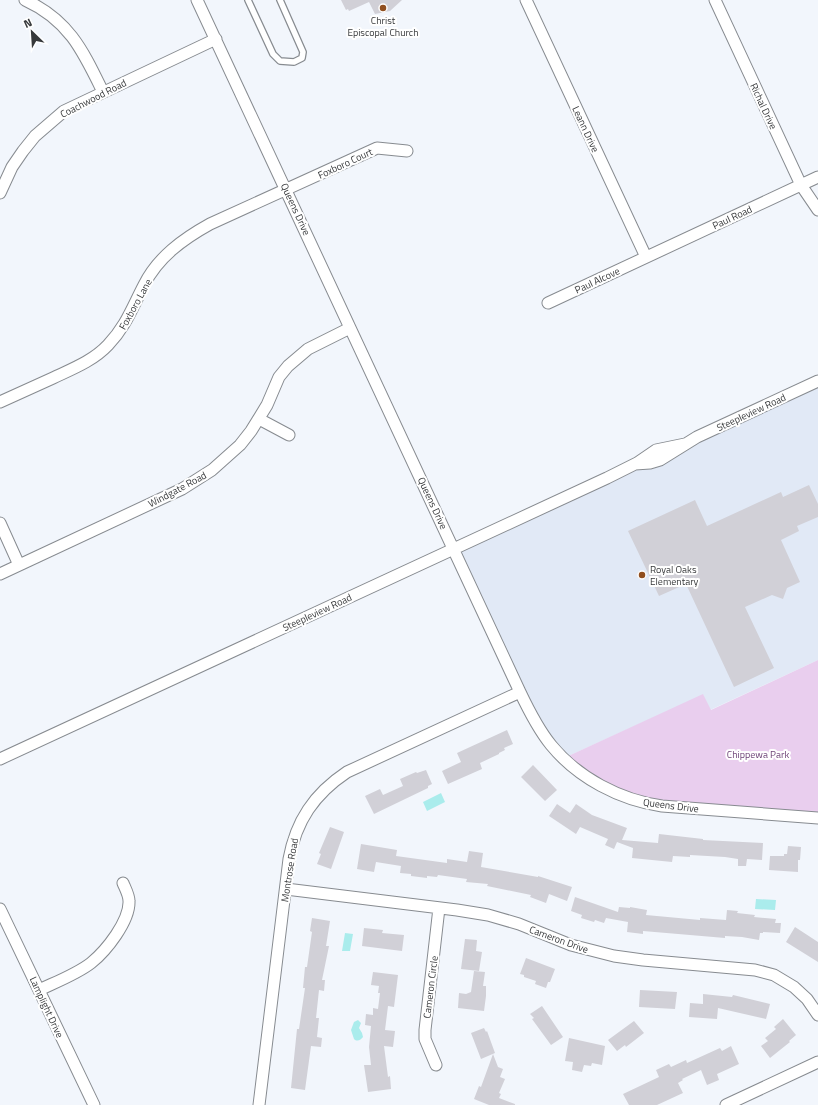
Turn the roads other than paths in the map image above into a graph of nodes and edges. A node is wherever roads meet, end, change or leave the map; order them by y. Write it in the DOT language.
graph roads {
  1 [pos="26,0"];
  2 [pos="197,0"];
  3 [pos="248,0"];
  4 [pos="280,0"];
  5 [pos="526,0"];
  6 [pos="715,0"];
  7 [pos="216,39"];
  8 [pos="103,92"];
  9 [pos="407,151"];
  10 [pos="818,177"];
  11 [pos="801,185"];
  12 [pos="286,189"];
  13 [pos="0,192"];
  14 [pos="818,210"];
  15 [pos="646,257"];
  16 [pos="548,303"];
  17 [pos="350,328"];
  18 [pos="818,381"];
  19 [pos="0,402"];
  20 [pos="259,418"];
  21 [pos="289,435"];
  22 [pos="0,523"];
  23 [pos="454,549"];
  24 [pos="19,564"];
  25 [pos="0,574"];
  26 [pos="520,692"];
  27 [pos="0,758"];
  28 [pos="818,818"];
  29 [pos="123,883"];
  30 [pos="286,889"];
  31 [pos="439,908"];
  32 [pos="0,909"];
  33 [pos="39,990"];
  34 [pos="818,1015"];
  35 [pos="818,1062"];
  36 [pos="436,1065"];
  37 [pos="94,1105"];
  38 [pos="259,1105"];
  39 [pos="726,1105"];
  1 -- 8 [label="street"];
  2 -- 7 [label="street, Queens Drive"];
  3 -- 4 [label="lane"];
  5 -- 15 [label="street, Leann Drive"];
  6 -- 11 [label="street, Richal Drive"];
  7 -- 8 [label="street, Coachwood Road"];
  7 -- 12 [label="street, Queens Drive"];
  8 -- 13 [label="street, Coachwood Road"];
  9 -- 12 [label="street, Foxboro Court"];
  10 -- 11 [label="street, Paul Road"];
  11 -- 14 [label="street, Richal Drive"];
  11 -- 15 [label="street, Paul Road"];
  12 -- 17 [label="street, Queens Drive"];
  12 -- 19 [label="street, Foxboro Lane"];
  15 -- 16 [label="street, Paul Alcove"];
  17 -- 20 [label="street, Windgate Road"];
  17 -- 23 [label="street, Queens Drive"];
  18 -- 23 [label="street, Steepleview Road"];
  20 -- 21 [label="street"];
  20 -- 24 [label="street, Windgate Road"];
  22 -- 24 [label="street"];
  23 -- 26 [label="street, Queens Drive"];
  23 -- 27 [label="street, Steepleview Road"];
  24 -- 25 [label="street, Windgate Road"];
  26 -- 28 [label="street, Queens Drive"];
  26 -- 30 [label="street, Montrose Road"];
  29 -- 33 [label="street"];
  30 -- 31 [label="street, Cameron Drive"];
  30 -- 38 [label="street, Montrose Road"];
  31 -- 34 [label="street, Cameron Drive"];
  31 -- 36 [label="street, Cameron Circle"];
  32 -- 33 [label="street, Lamplight Drive"];
  33 -- 37 [label="street, Lamplight Drive"];
  35 -- 39 [label="street"];
}
